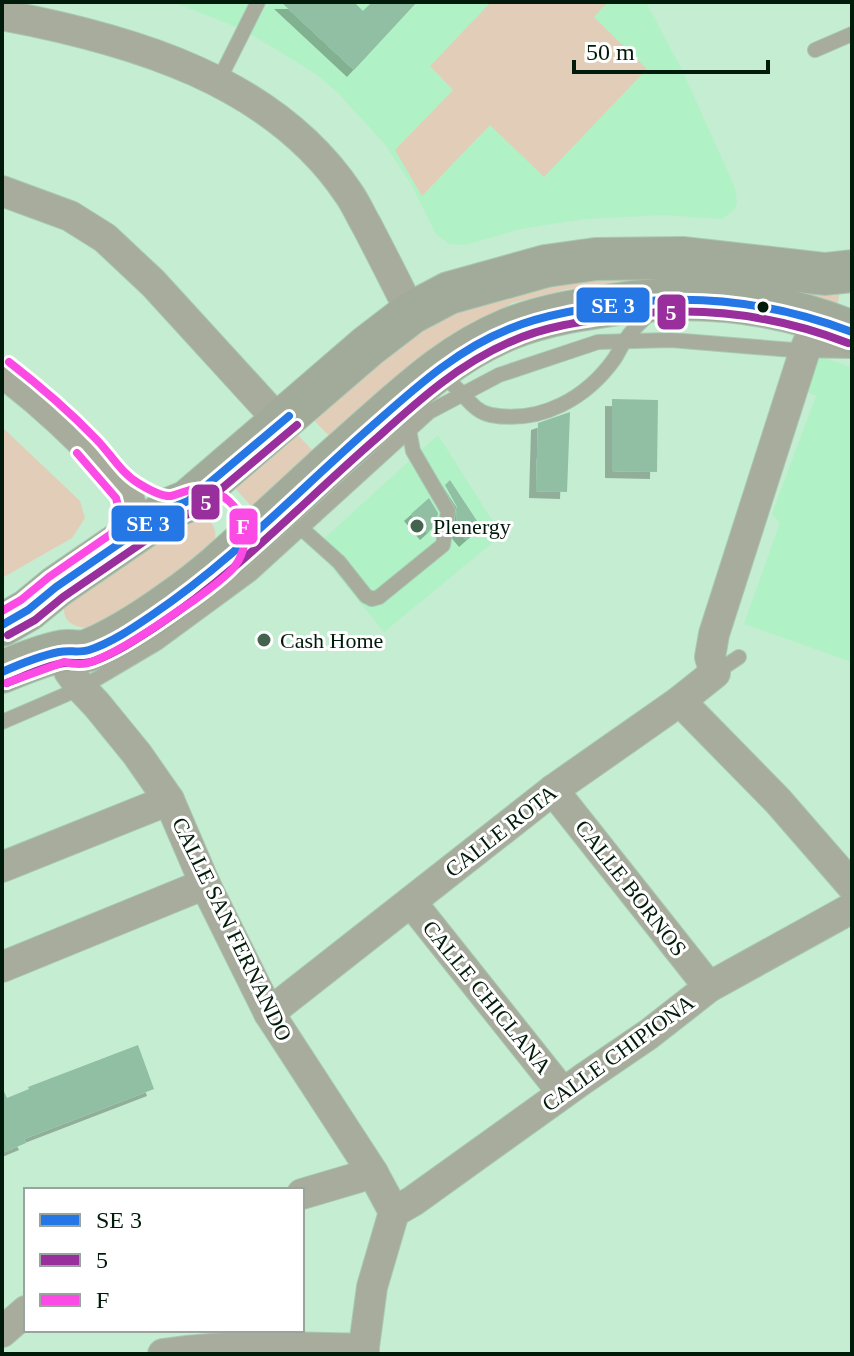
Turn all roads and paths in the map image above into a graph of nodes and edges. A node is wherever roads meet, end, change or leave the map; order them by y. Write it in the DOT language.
graph roads {
  1 [pos="258,2"];
  2 [pos="2,15"];
  3 [pos="852,34"];
  4 [pos="815,50"];
  5 [pos="218,82"];
  6 [pos="2,191"];
  7 [pos="852,271"];
  8 [pos="666,299"];
  9 [pos="411,313"];
  10 [pos="836,323"];
  11 [pos="624,341"];
  12 [pos="852,351"];
  13 [pos="2,372"];
  14 [pos="446,385"];
  15 [pos="281,423"];
  16 [pos="409,430"];
  17 [pos="127,492"];
  18 [pos="180,505"];
  19 [pos="301,528"];
  20 [pos="121,542"];
  21 [pos="225,560"];
  22 [pos="47,594"];
  23 [pos="2,625"];
  24 [pos="63,650"];
  25 [pos="2,672"];
  26 [pos="81,688"];
  27 [pos="680,701"];
  28 [pos="2,722"];
  29 [pos="553,790"];
  30 [pos="169,800"];
  31 [pos="2,867"];
  32 [pos="205,884"];
  33 [pos="852,886"];
  34 [pos="411,902"];
  35 [pos="852,908"];
  36 [pos="2,967"];
  37 [pos="709,987"];
  38 [pos="269,1013"];
  39 [pos="563,1093"];
  40 [pos="373,1173"];
  41 [pos="304,1193"];
  42 [pos="394,1212"];
  43 [pos="24,1313"];
  44 [pos="2,1332"];
  45 [pos="364,1351"];
  46 [pos="196,1352"];
  47 [pos="163,1354"];
  1 -- 5 [label="lane"];
  2 -- 5 [label="street"];
  3 -- 4 [label="lane"];
  5 -- 9 [label="street"];
  6 -- 15 [label="street"];
  7 -- 9 [label="main road"];
  8 -- 10 [label="main road"];
  8 -- 11 [label="lane"];
  8 -- 14 [label="main road"];
  9 -- 15 [label="main road"];
  10 -- 11 [label="lane"];
  10 -- 12 [label="lane"];
  10 -- 27 [label="street, CALLE ROTA"];
  11 -- 14 [label="lane"];
  11 -- 14 [label="lane"];
  13 -- 17 [label="street"];
  14 -- 16 [label="lane"];
  14 -- 21 [label="main road"];
  15 -- 18 [label="main road"];
  16 -- 19 [label="lane"];
  16 -- 19 [label="lane"];
  17 -- 18 [label="street"];
  17 -- 20 [label="street"];
  18 -- 20 [label="main road"];
  18 -- 21 [label="main road"];
  19 -- 26 [label="lane"];
  20 -- 22 [label="main road"];
  21 -- 24 [label="main road"];
  22 -- 23 [label="main road"];
  22 -- 24 [label="main road"];
  24 -- 25 [label="main road"];
  24 -- 26 [label="street, CALLE SAN FERNANDO"];
  26 -- 28 [label="lane"];
  26 -- 30 [label="street, CALLE SAN FERNANDO"];
  27 -- 29 [label="street, CALLE ROTA"];
  27 -- 33 [label="street"];
  29 -- 34 [label="street, CALLE ROTA"];
  29 -- 37 [label="street, CALLE BORNOS"];
  30 -- 31 [label="street"];
  30 -- 32 [label="street, CALLE SAN FERNANDO"];
  32 -- 36 [label="street"];
  32 -- 38 [label="street, CALLE SAN FERNANDO"];
  34 -- 38 [label="street, CALLE ROTA"];
  34 -- 39 [label="street, CALLE CHICLANA"];
  35 -- 37 [label="street, CALLE CHIPIONA"];
  37 -- 39 [label="street, CALLE CHIPIONA"];
  38 -- 40 [label="street, CALLE SAN FERNANDO"];
  39 -- 42 [label="street, CALLE CHIPIONA"];
  40 -- 41 [label="street"];
  40 -- 42 [label="street, CALLE SAN FERNANDO"];
  42 -- 45 [label="street"];
  43 -- 44 [label="street"];
  45 -- 46 [label="street"];
  46 -- 47 [label="street"];
}
